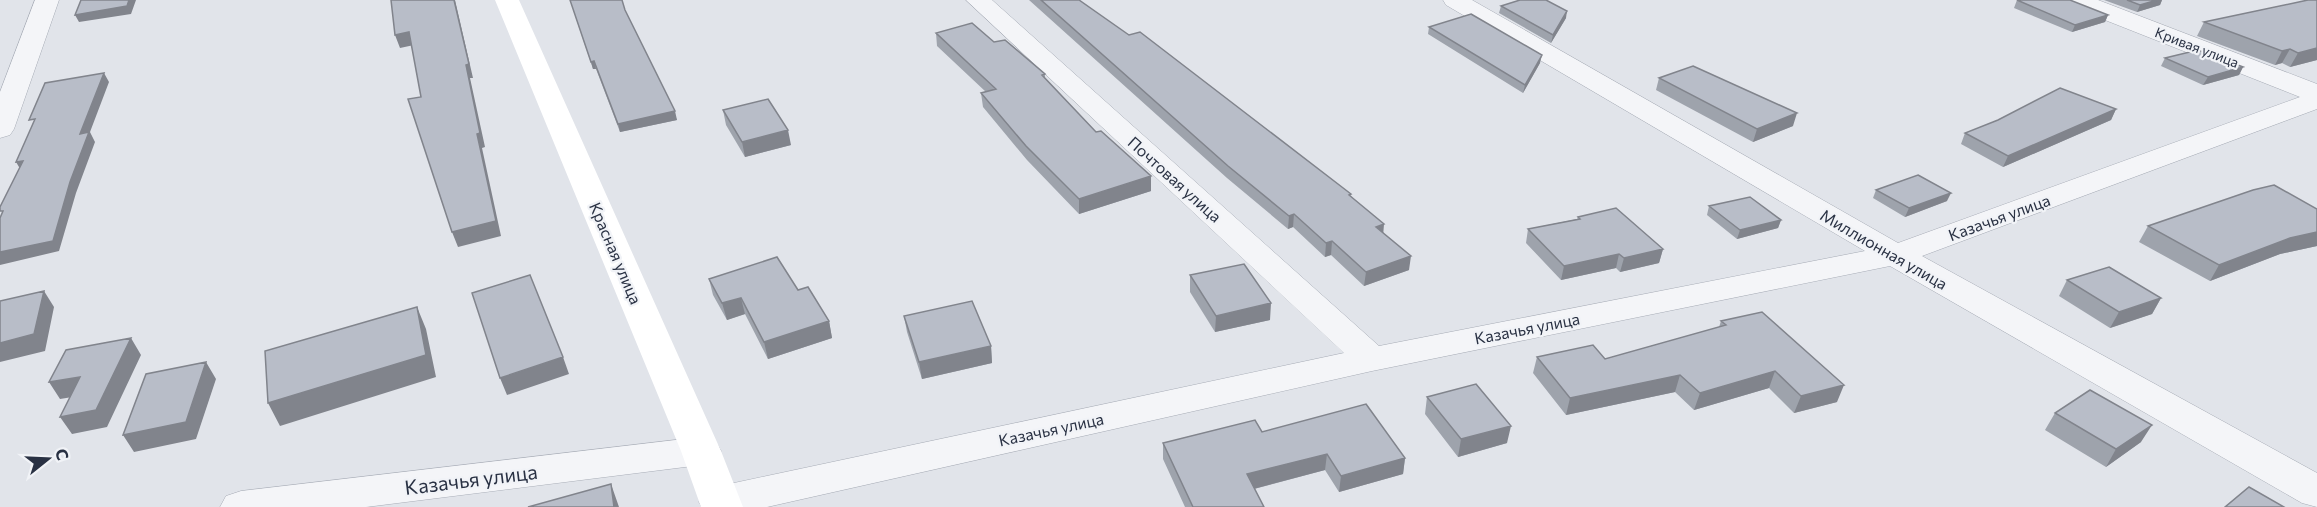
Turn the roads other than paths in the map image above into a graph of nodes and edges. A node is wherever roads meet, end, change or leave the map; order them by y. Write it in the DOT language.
graph roads {
  1 [pos="47,0"];
  2 [pos="507,0"];
  3 [pos="978,0"];
  4 [pos="1455,0"];
  5 [pos="2076,0"];
  6 [pos="2317,94"];
  7 [pos="2317,100"];
  8 [pos="0,129"];
  9 [pos="1895,255"];
  10 [pos="1372,359"];
  11 [pos="700,451"];
  12 [pos="2317,492"];
  13 [pos="721,504"];
  14 [pos="241,507"];
  1 -- 8 [label="street"];
  2 -- 11 [label="street, Красная улица"];
  3 -- 10 [label="street, Почтовая улица"];
  4 -- 9 [label="street, Миллионная улица"];
  5 -- 6 [label="street, Кривая улица"];
  7 -- 9 [label="street, Казачья улица"];
  9 -- 10 [label="street, Казачья улица"];
  9 -- 12 [label="street, Миллионная улица"];
  10 -- 13 [label="street, Казачья улица"];
  11 -- 13 [label="street, Красная улица"];
  11 -- 14 [label="street, Казачья улица"];
}
